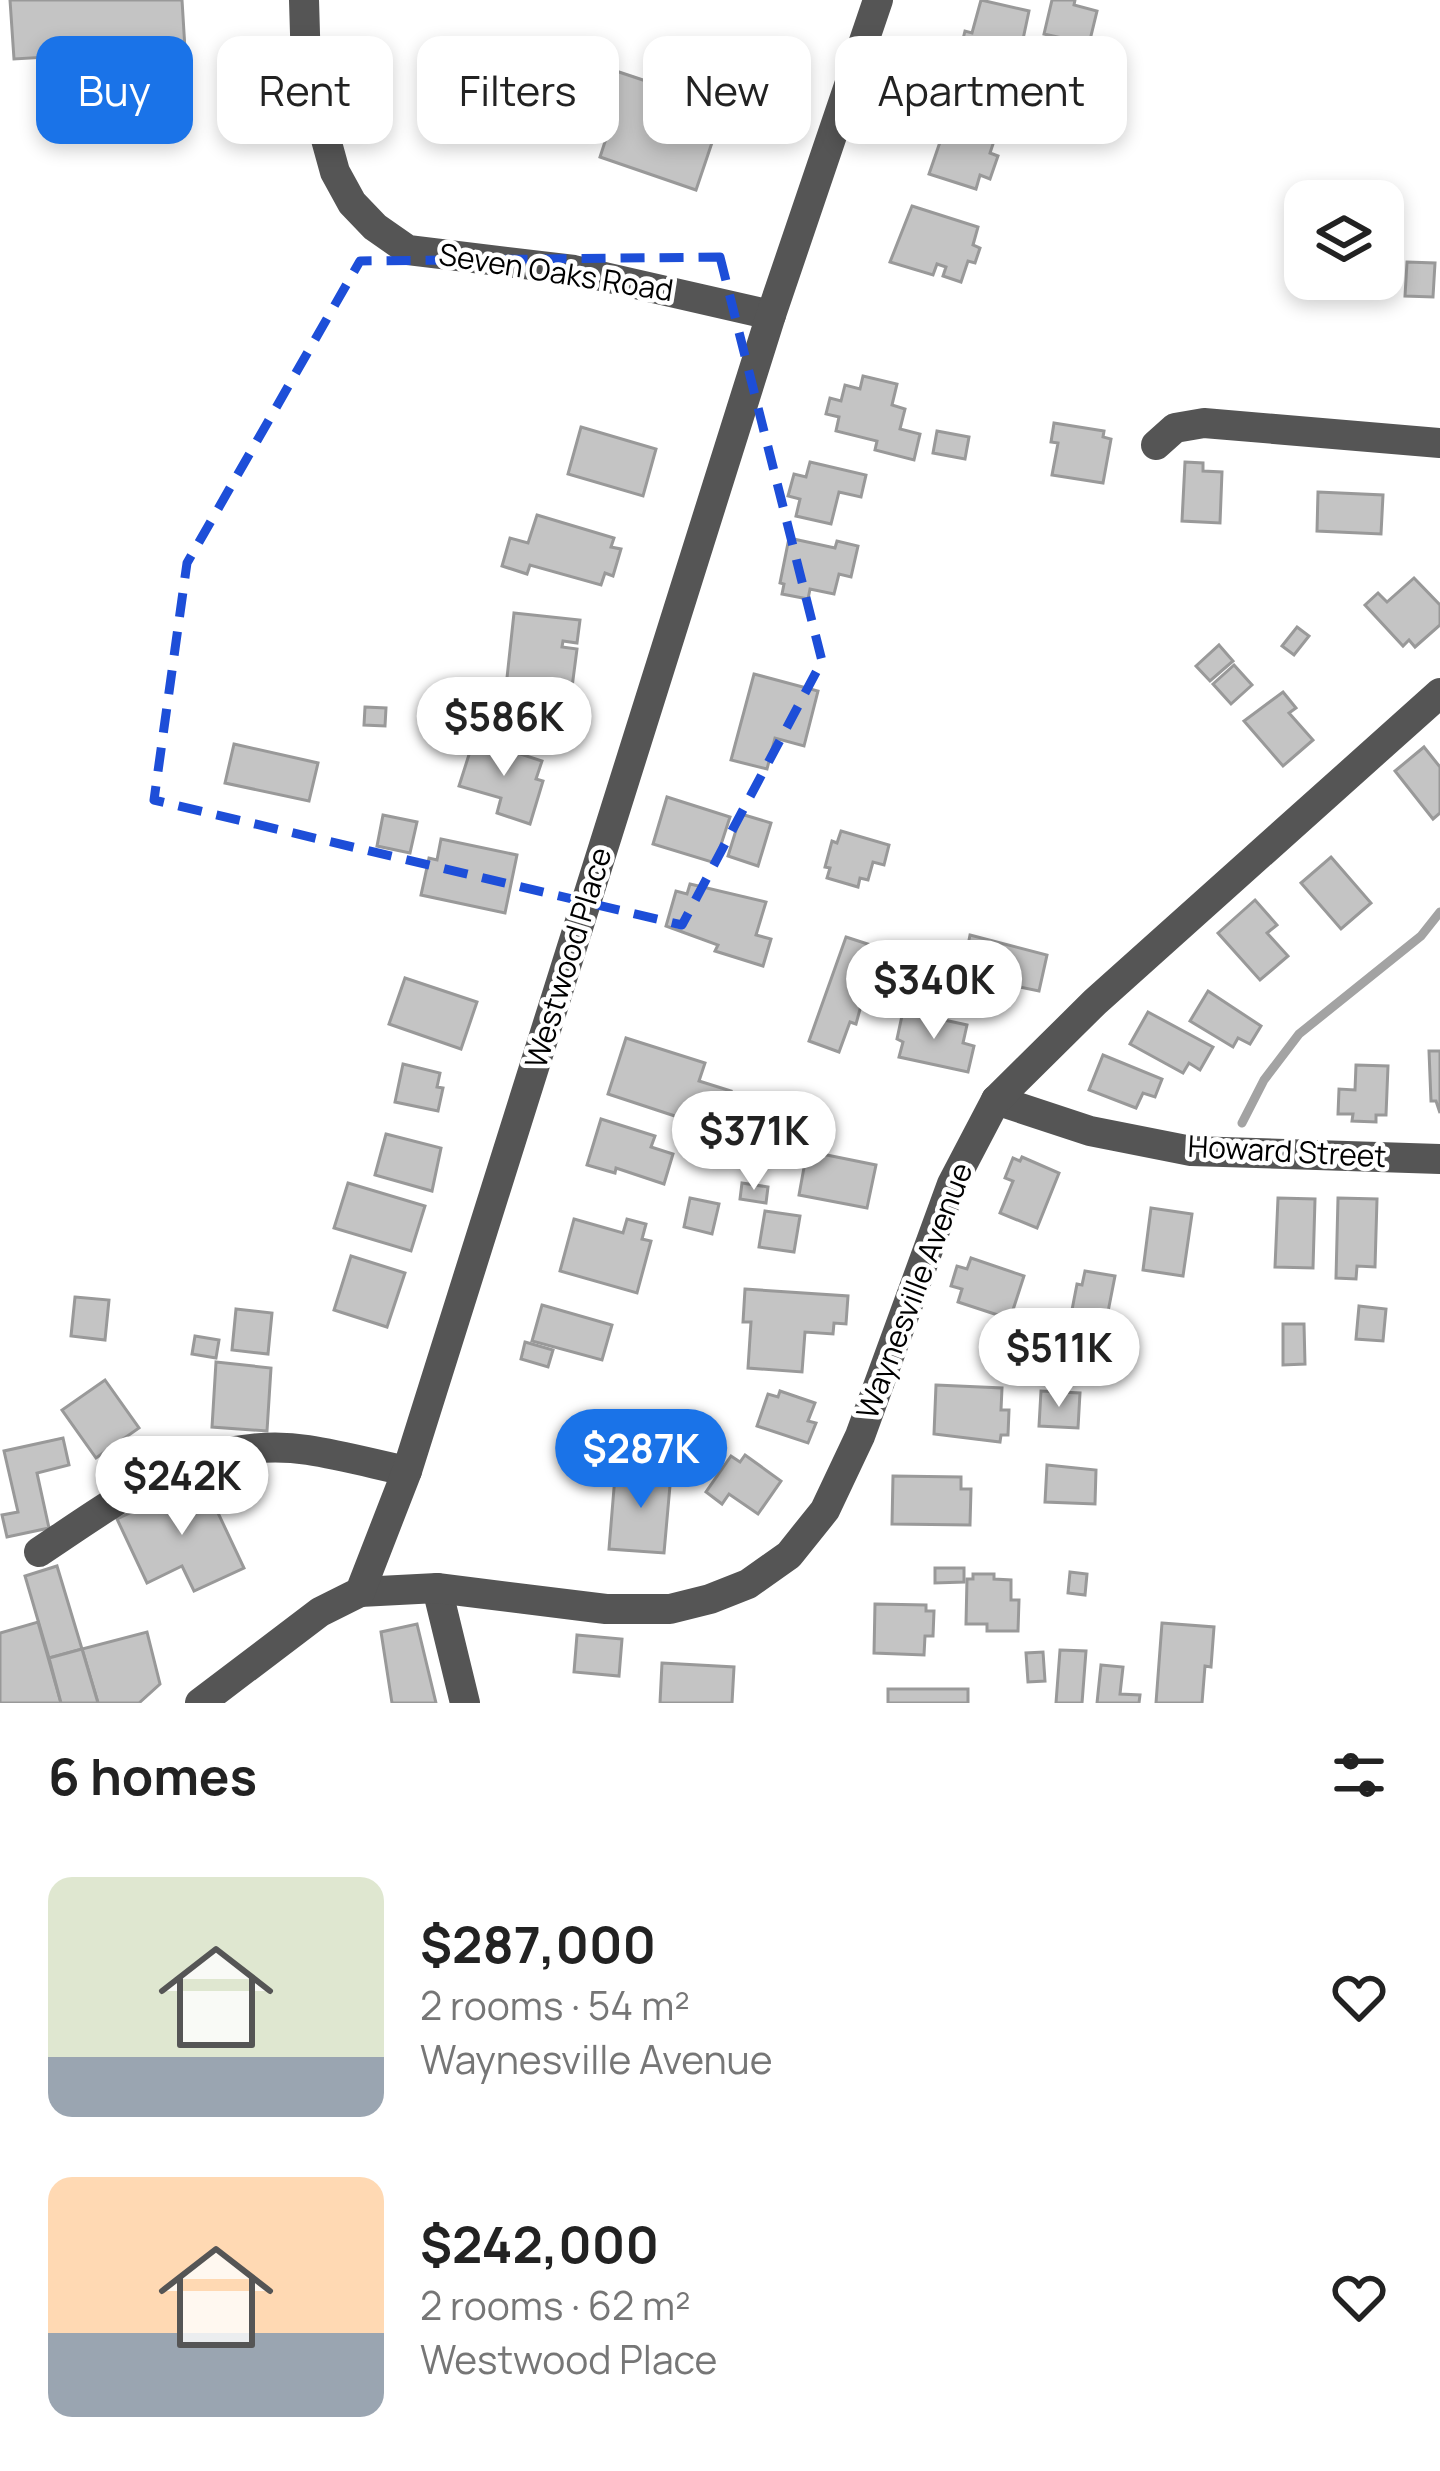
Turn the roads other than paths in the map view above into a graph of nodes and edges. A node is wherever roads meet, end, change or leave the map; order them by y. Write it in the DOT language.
graph roads {
  1 [pos="304,0"];
  2 [pos="878,0"];
  3 [pos="771,315"];
  4 [pos="1440,443"];
  5 [pos="1156,446"];
  6 [pos="1440,693"];
  7 [pos="996,1100"];
  8 [pos="1440,1159"];
  9 [pos="407,1471"];
  10 [pos="39,1552"];
  11 [pos="437,1588"];
  12 [pos="360,1592"];
  13 [pos="200,1703"];
  14 [pos="465,1703"];
  1 -- 3 [label="street, Seven Oaks Road"];
  2 -- 3 [label="street, Westwood Place"];
  3 -- 9 [label="street, Westwood Place"];
  4 -- 5 [label="street"];
  6 -- 7 [label="street, Waynesville Avenue"];
  7 -- 8 [label="street, Howard Street"];
  7 -- 11 [label="street, Waynesville Avenue"];
  9 -- 10 [label="street"];
  9 -- 12 [label="street, Westwood Place"];
  11 -- 12 [label="street, Waynesville Avenue"];
  11 -- 14 [label="street"];
  12 -- 13 [label="street"];
}
